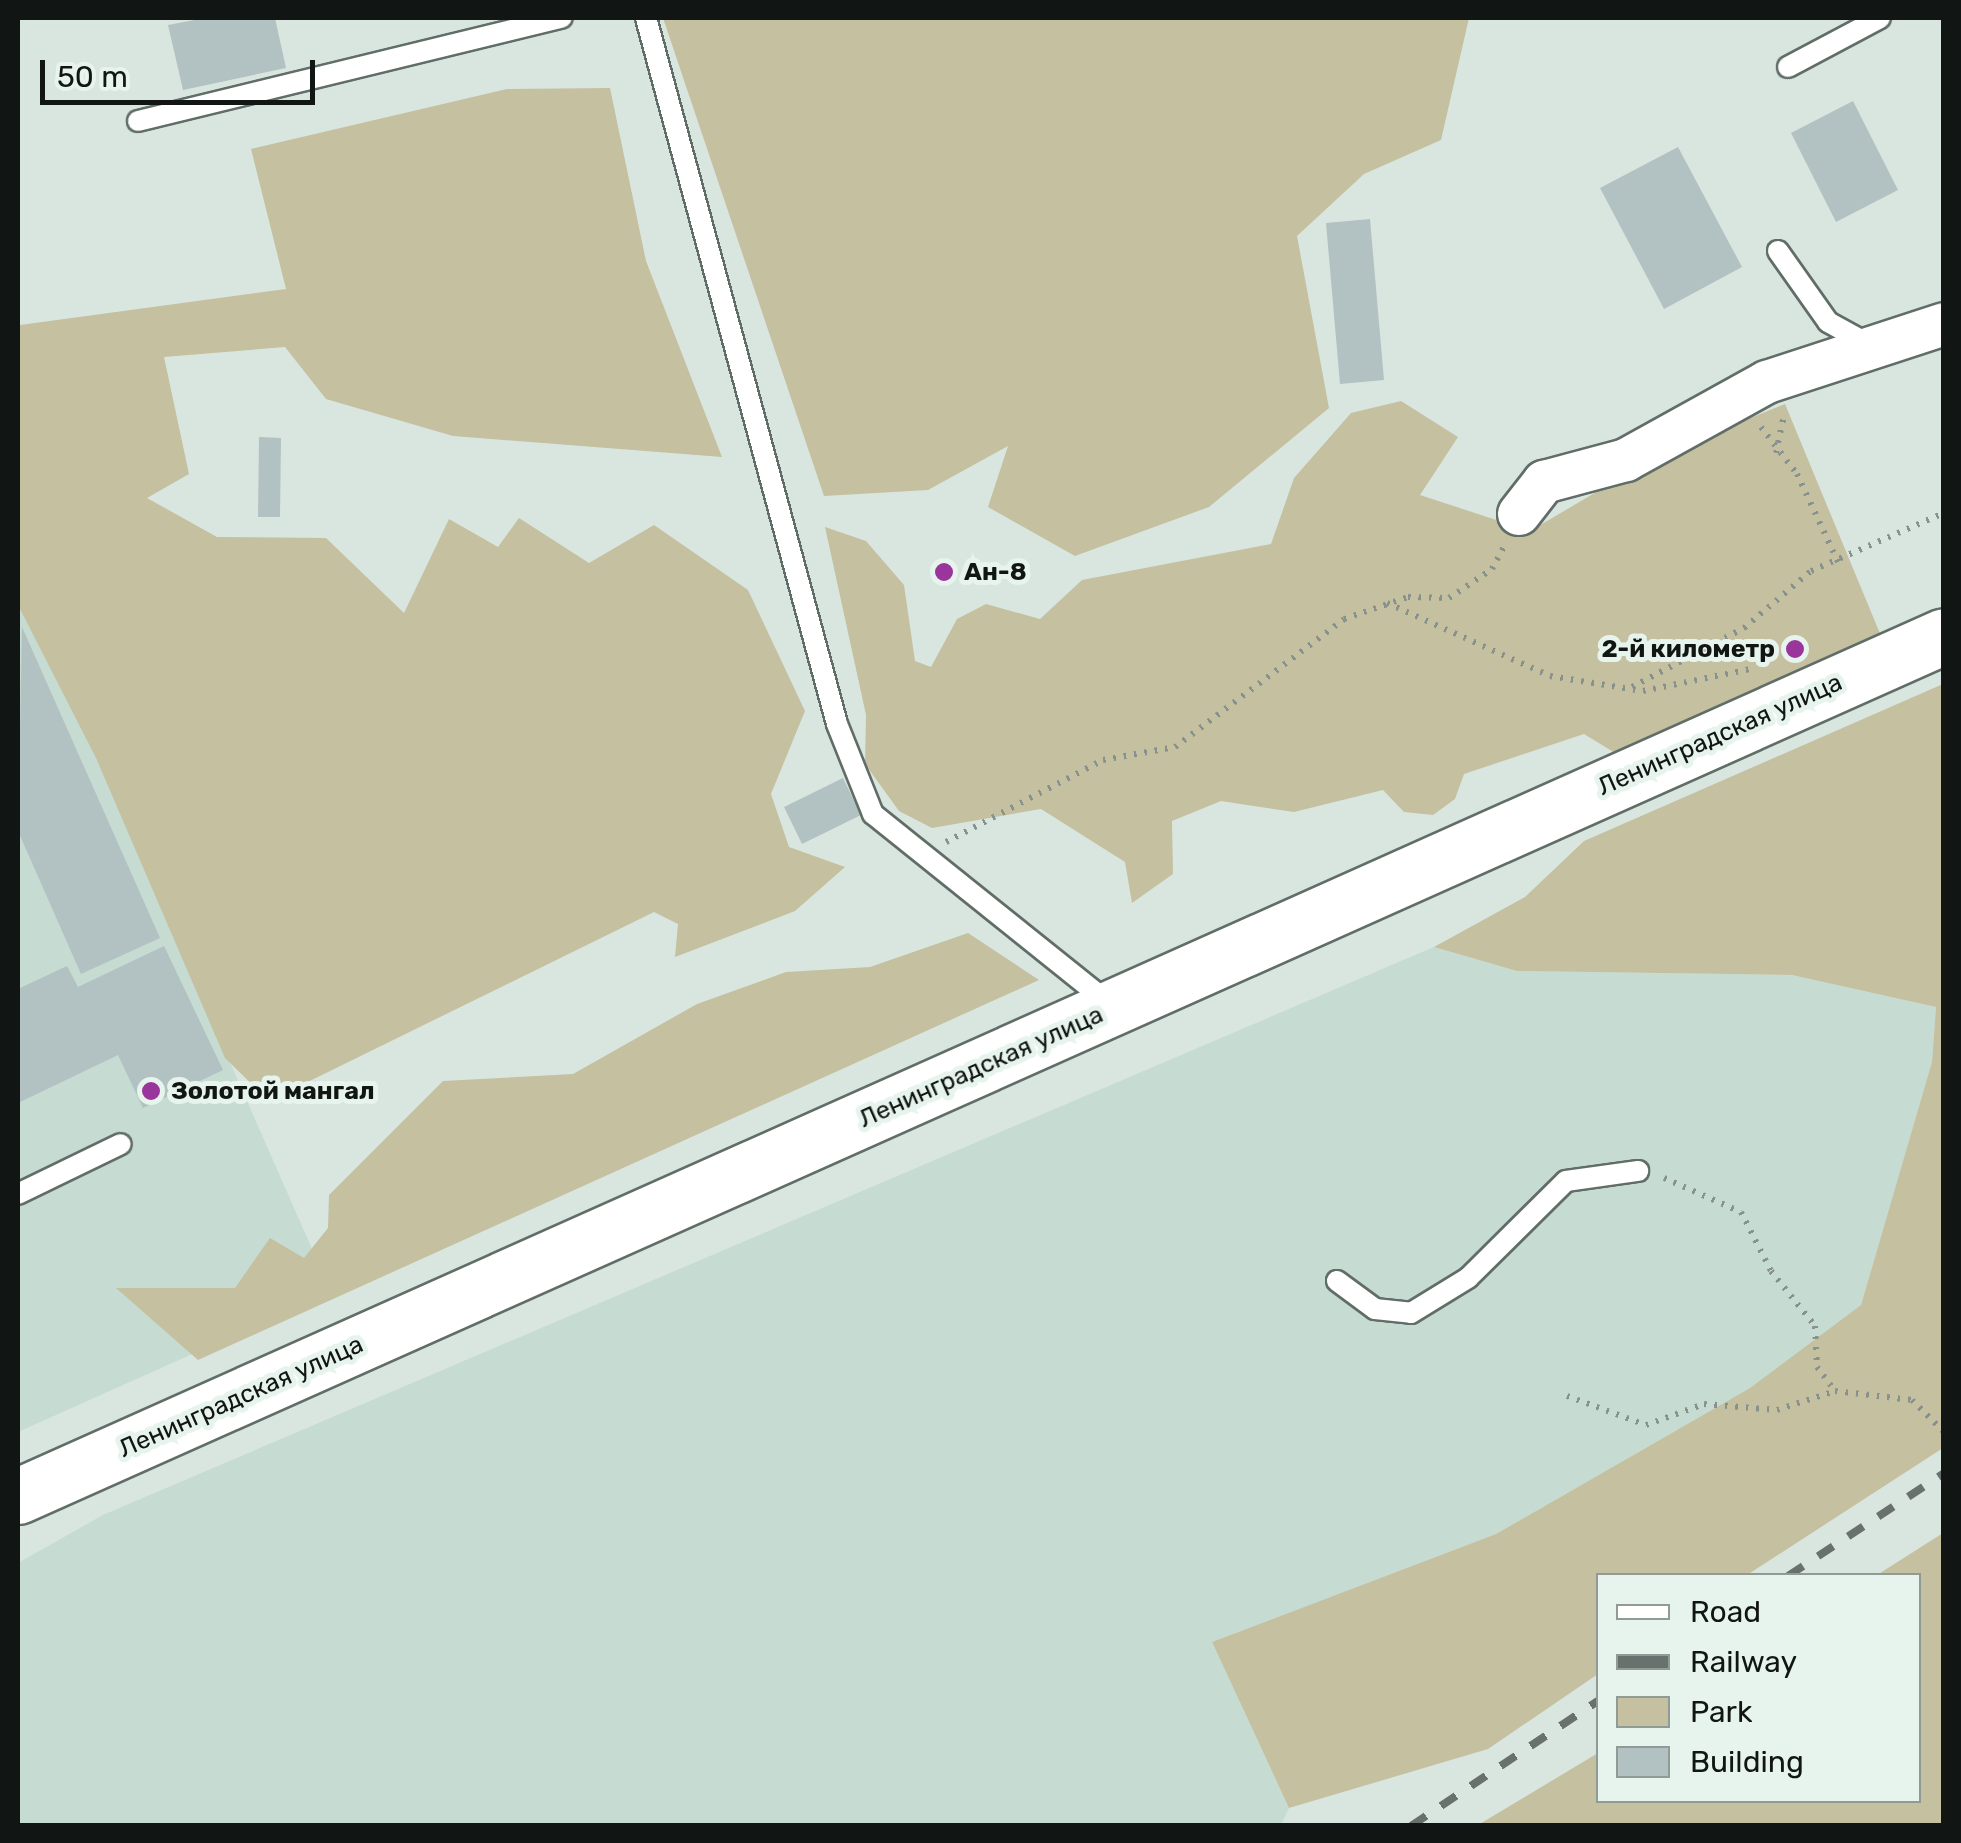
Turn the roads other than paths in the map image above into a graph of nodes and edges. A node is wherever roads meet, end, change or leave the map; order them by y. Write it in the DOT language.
graph roads {
  1 [pos="562,18"];
  2 [pos="646,18"];
  3 [pos="1880,18"];
  4 [pos="1788,67"];
  5 [pos="138,121"];
  6 [pos="1778,251"];
  7 [pos="1944,324"];
  8 [pos="1876,348"];
  9 [pos="1519,514"];
  10 [pos="1944,636"];
  11 [pos="1114,1008"];
  12 [pos="121,1144"];
  13 [pos="1638,1171"];
  14 [pos="18,1194"];
  15 [pos="1337,1280"];
  16 [pos="18,1496"];
  1 -- 5 [label="lane"];
  2 -- 11 [label="lane"];
  3 -- 4 [label="lane"];
  6 -- 8 [label="lane"];
  7 -- 8 [label="street"];
  8 -- 9 [label="street"];
  10 -- 11 [label="main road, Ленинградская улица"];
  11 -- 16 [label="main road, Ленинградская улица"];
  12 -- 14 [label="lane"];
  13 -- 15 [label="lane"];
}
